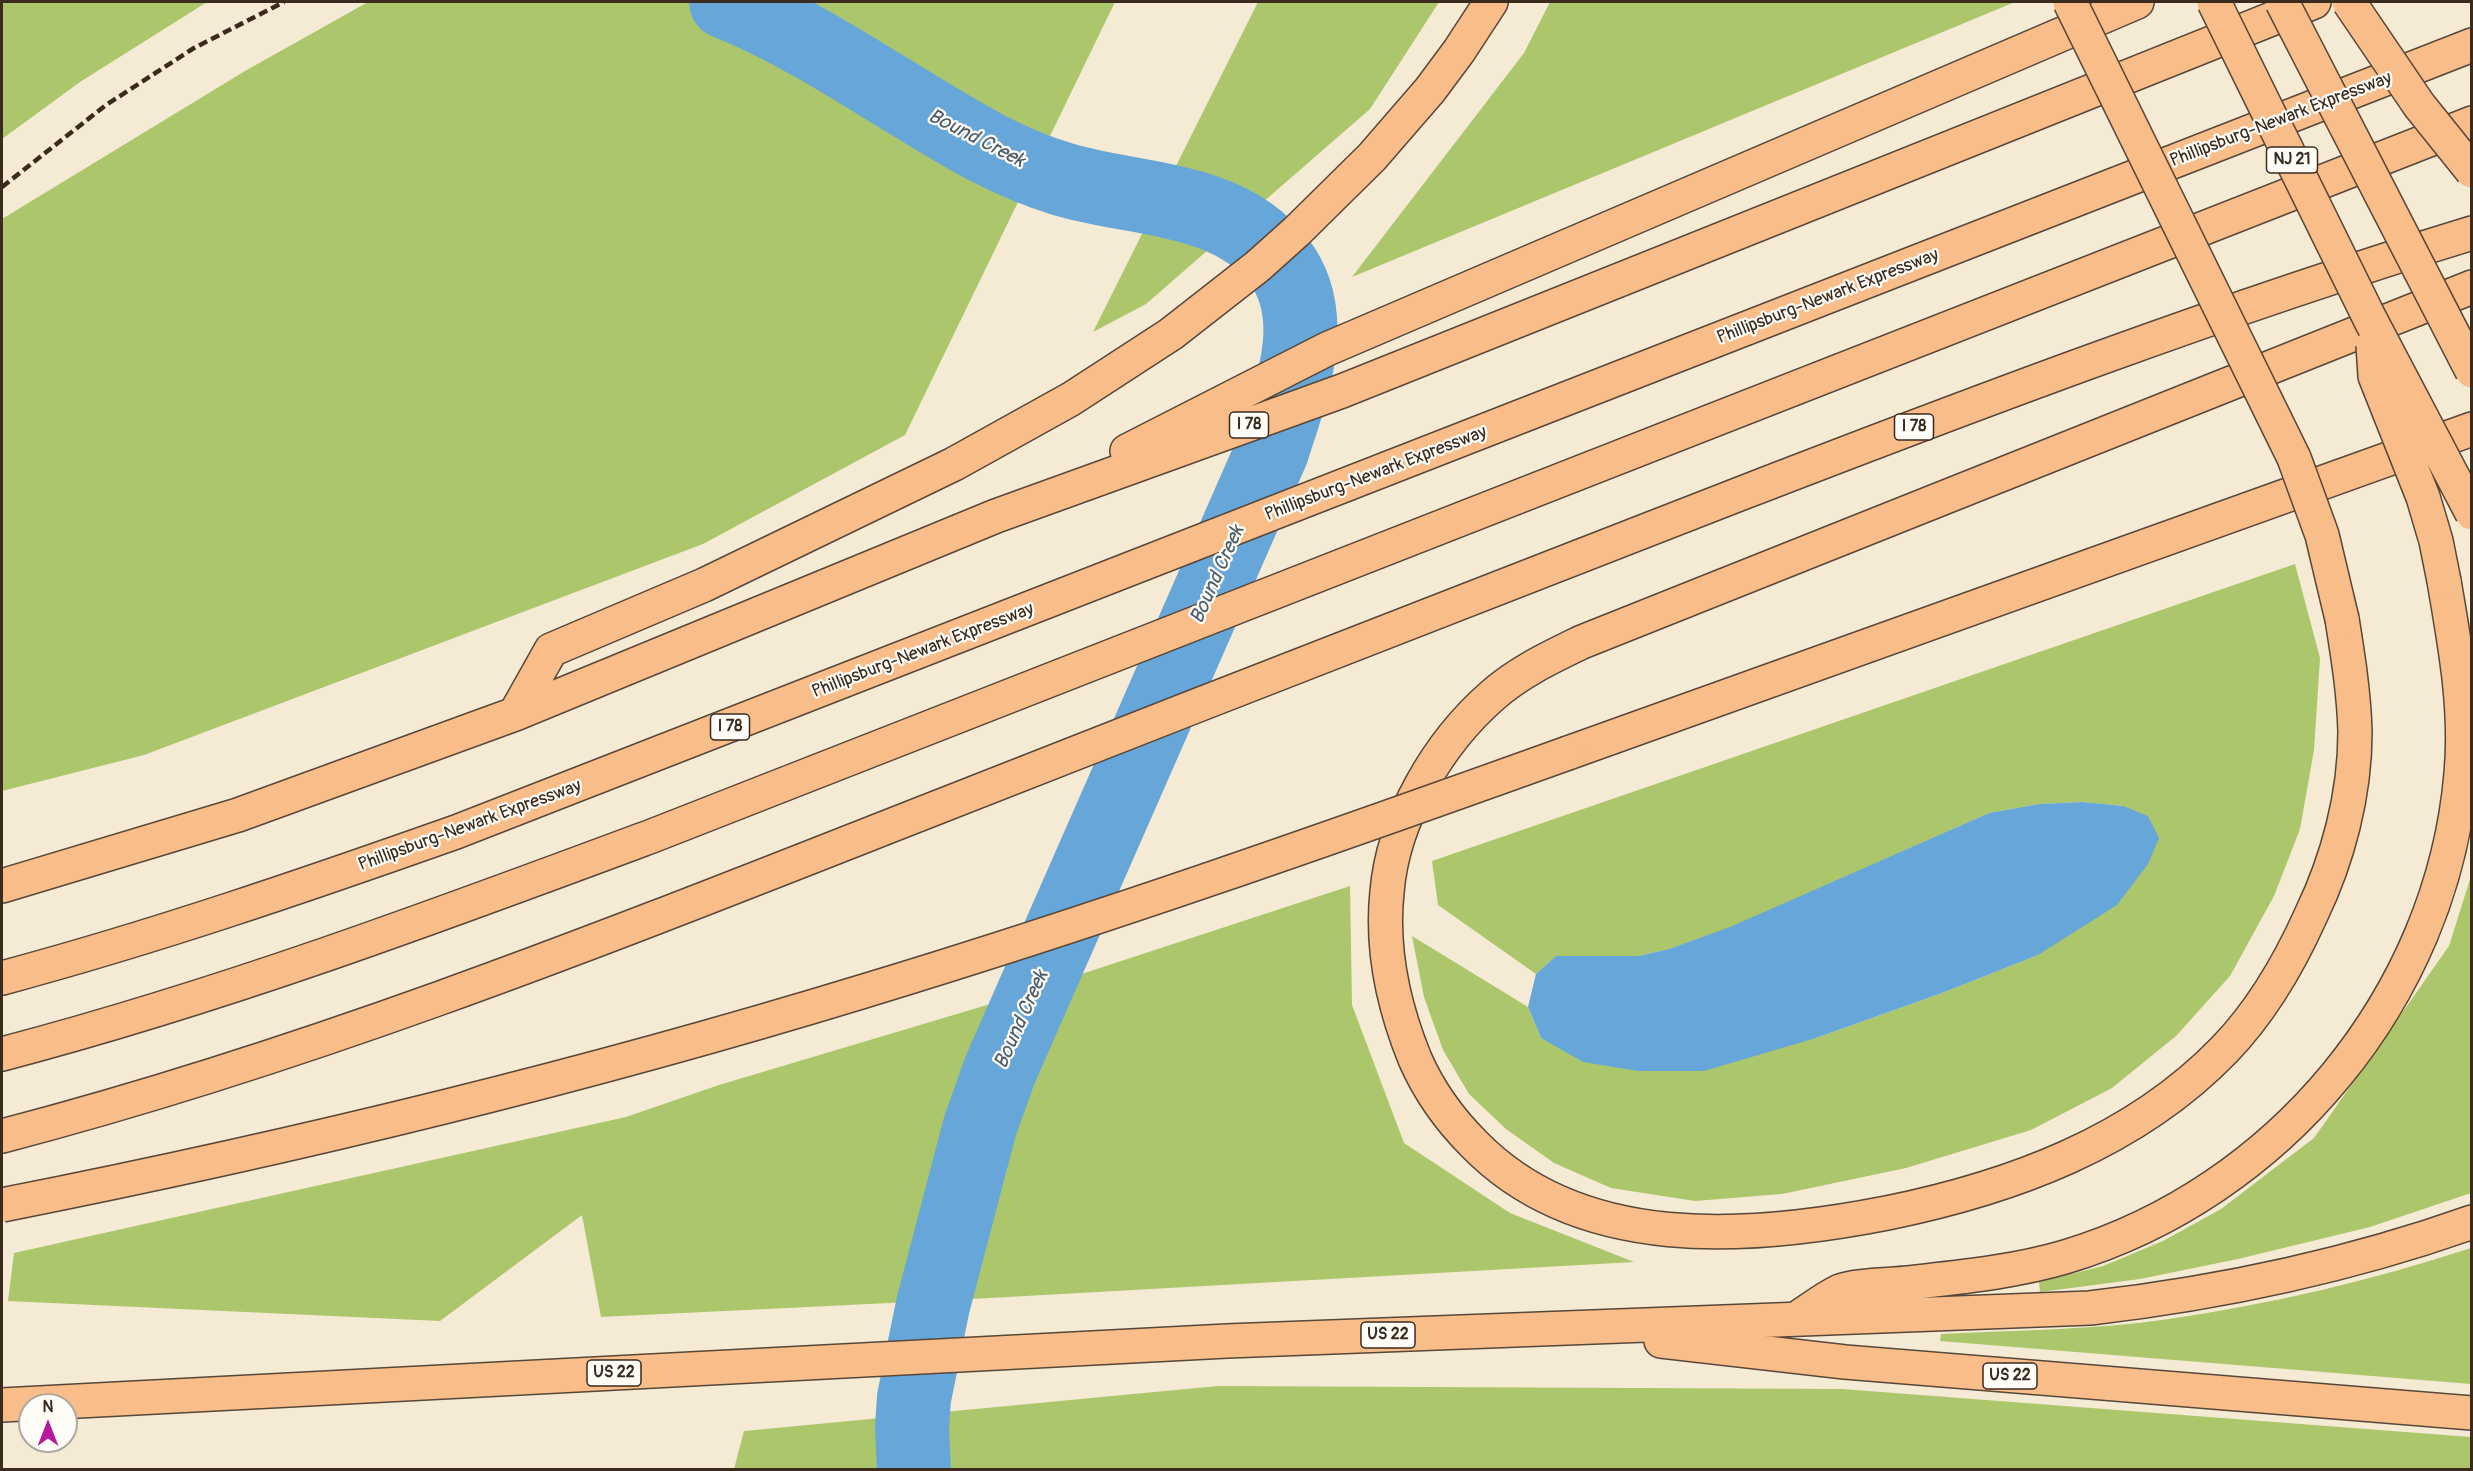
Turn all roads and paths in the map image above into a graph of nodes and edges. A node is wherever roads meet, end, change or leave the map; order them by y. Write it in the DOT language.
graph roads {
  1 [pos="1491,2"];
  2 [pos="2070,2"];
  3 [pos="2137,2"];
  4 [pos="2214,2"];
  5 [pos="2282,2"];
  6 [pos="2314,2"];
  7 [pos="2349,2"];
  8 [pos="2472,45"];
  9 [pos="2472,123"];
  10 [pos="2472,171"];
  11 [pos="2472,233"];
  12 [pos="2472,287"];
  13 [pos="2370,319"];
  14 [pos="2472,371"];
  15 [pos="2472,429"];
  16 [pos="2472,513"];
  17 [pos="996,516"];
  18 [pos="515,714"];
  19 [pos="2,886"];
  20 [pos="2,978"];
  21 [pos="2,1054"];
  22 [pos="2,1136"];
  23 [pos="2,1205"];
  24 [pos="2472,1222"];
  25 [pos="1795,1320"];
  26 [pos="1549,1328"];
  27 [pos="2,1405"];
  28 [pos="2472,1413"];
  1 -- 18 [label="highway"];
  2 -- 12 [label="highway, bridge"];
  3 -- 17 [label="highway"];
  4 -- 13 [label="highway, NJ 21, bridge"];
  5 -- 14 [label="highway, bridge"];
  6 -- 17 [label="highway, I 78"];
  7 -- 10 [label="highway, bridge"];
  8 -- 20 [label="highway, Phillipsburg-Newark Expressway / I 78"];
  9 -- 21 [label="highway"];
  11 -- 22 [label="highway, I 78"];
  13 -- 16 [label="highway, NJ 21, bridge"];
  13 -- 25 [label="highway, bridge"];
  15 -- 23 [label="highway, bridge"];
  17 -- 18 [label="highway, I 78"];
  18 -- 19 [label="highway, I 78"];
  24 -- 25 [label="highway"];
  25 -- 26 [label="highway"];
  26 -- 27 [label="highway, US 22"];
  26 -- 28 [label="highway, US 22"];
}
